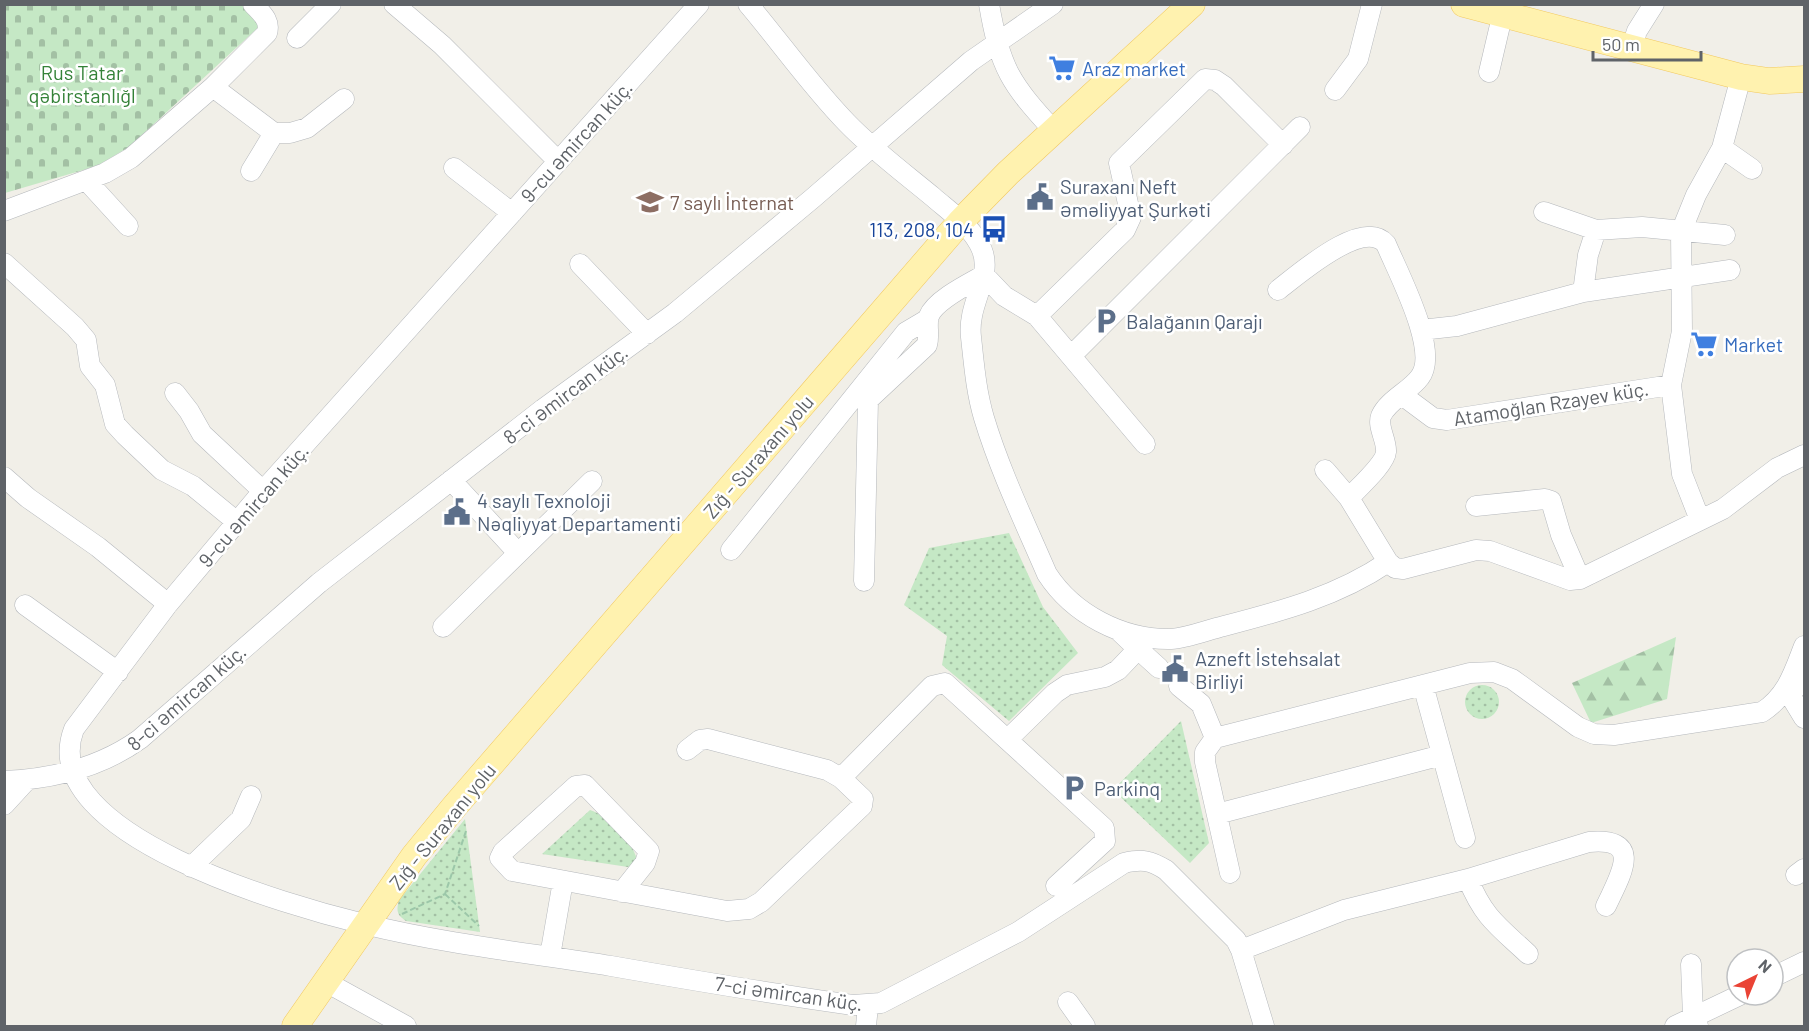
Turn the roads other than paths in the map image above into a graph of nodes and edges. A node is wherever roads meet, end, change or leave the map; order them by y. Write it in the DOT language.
graph roads {
  1 [pos="253,4"];
  2 [pos="332,4"];
  3 [pos="394,4"];
  4 [pos="699,4"];
  5 [pos="747,4"];
  6 [pos="990,4"];
  7 [pos="1053,4"];
  8 [pos="1192,4"];
  9 [pos="1372,4"];
  10 [pos="1464,4"];
  11 [pos="1654,4"];
  12 [pos="1505,10"];
  13 [pos="297,38"];
  14 [pos="997,45"];
  15 [pos="1631,49"];
  16 [pos="1489,72"];
  17 [pos="1741,76"];
  18 [pos="1804,79"];
  19 [pos="213,87"];
  20 [pos="1335,90"];
  21 [pos="344,99"];
  22 [pos="1300,127"];
  23 [pos="1054,131"];
  24 [pos="274,133"];
  25 [pos="1283,145"];
  26 [pos="872,148"];
  27 [pos="1722,148"];
  28 [pos="558,161"];
  29 [pos="454,168"];
  30 [pos="1752,169"];
  31 [pos="251,171"];
  32 [pos="87,181"];
  33 [pos="4,211"];
  34 [pos="1544,212"];
  35 [pos="512,213"];
  36 [pos="961,221"];
  37 [pos="128,226"];
  38 [pos="1596,230"];
  39 [pos="1681,232"];
  40 [pos="1725,235"];
  41 [pos="4,263"];
  42 [pos="580,264"];
  43 [pos="1730,270"];
  44 [pos="984,276"];
  45 [pos="1682,278"];
  46 [pos="1278,290"];
  47 [pos="1583,292"];
  48 [pos="1037,316"];
  49 [pos="928,319"];
  50 [pos="1421,330"];
  51 [pos="647,334"];
  52 [pos="1072,355"];
  53 [pos="1671,385"];
  54 [pos="175,393"];
  55 [pos="1402,394"];
  56 [pos="1145,444"];
  57 [pos="1804,455"];
  58 [pos="1325,470"];
  59 [pos="4,477"];
  60 [pos="451,480"];
  61 [pos="592,482"];
  62 [pos="263,491"];
  63 [pos="1349,498"];
  64 [pos="1476,506"];
  65 [pos="1700,520"];
  66 [pos="237,522"];
  67 [pos="731,550"];
  68 [pos="518,553"];
  69 [pos="1388,562"];
  70 [pos="1580,579"];
  71 [pos="864,581"];
  72 [pos="168,604"];
  73 [pos="25,605"];
  74 [pos="443,627"];
  75 [pos="1117,629"];
  76 [pos="1804,646"];
  77 [pos="1138,649"];
  78 [pos="1159,668"];
  79 [pos="118,672"];
  80 [pos="1423,685"];
  81 [pos="1179,686"];
  82 [pos="1796,687"];
  83 [pos="1804,718"];
  84 [pos="1215,738"];
  85 [pos="1008,739"];
  86 [pos="687,750"];
  87 [pos="1442,755"];
  88 [pos="72,771"];
  89 [pos="841,778"];
  90 [pos="26,780"];
  91 [pos="4,782"];
  92 [pos="251,796"];
  93 [pos="4,805"];
  94 [pos="1217,814"];
  95 [pos="1465,838"];
  96 [pos="191,867"];
  97 [pos="1230,873"];
  98 [pos="1468,879"];
  99 [pos="563,881"];
  100 [pos="1056,886"];
  101 [pos="622,892"];
  102 [pos="1606,906"];
  103 [pos="365,925"];
  104 [pos="1241,950"];
  105 [pos="1528,954"];
  106 [pos="550,956"];
  107 [pos="1804,962"];
  108 [pos="1691,964"];
  109 [pos="1785,971"];
  110 [pos="326,982"];
  111 [pos="1068,1002"];
  112 [pos="1725,1004"];
  113 [pos="868,1006"];
  114 [pos="1696,1022"];
  115 [pos="295,1026"];
  116 [pos="406,1026"];
  117 [pos="866,1026"];
  118 [pos="1085,1026"];
  119 [pos="1264,1026"];
  120 [pos="1675,1026"];
  1 -- 19 [label="street"];
  2 -- 13 [label="street"];
  3 -- 28 [label="street"];
  4 -- 28 [label="street, 9-cu Əmircan küç."];
  5 -- 26 [label="street"];
  6 -- 14 [label="street"];
  7 -- 14 [label="street, 8-ci Əmircan küç."];
  8 -- 23 [label="main road, Zığ - Suraxanı yolu"];
  9 -- 20 [label="street"];
  10 -- 12 [label="main road"];
  11 -- 15 [label="street"];
  12 -- 15 [label="main road"];
  12 -- 16 [label="street"];
  14 -- 23 [label="street"];
  14 -- 26 [label="street, 8-ci Əmircan küç."];
  15 -- 17 [label="main road"];
  17 -- 18 [label="main road"];
  17 -- 27 [label="street, Atamoğlan Rzayev küç."];
  19 -- 24 [label="street"];
  19 -- 32 [label="street"];
  21 -- 24 [label="street"];
  22 -- 25 [label="street"];
  23 -- 36 [label="main road, Zığ - Suraxanı yolu"];
  24 -- 31 [label="street"];
  25 -- 48 [label="street"];
  25 -- 52 [label="street"];
  26 -- 36 [label="street"];
  26 -- 51 [label="street, 8-ci Əmircan küç."];
  27 -- 30 [label="street"];
  27 -- 39 [label="street, Atamoğlan Rzayev küç."];
  28 -- 35 [label="street, 9-cu Əmircan küç."];
  29 -- 35 [label="street"];
  32 -- 33 [label="street"];
  32 -- 37 [label="street"];
  34 -- 38 [label="street"];
  35 -- 62 [label="street, 9-cu Əmircan küç."];
  36 -- 44 [label="street"];
  36 -- 103 [label="main road, Zığ - Suraxanı yolu"];
  38 -- 39 [label="street"];
  38 -- 47 [label="street"];
  39 -- 40 [label="street"];
  39 -- 45 [label="street, Atamoğlan Rzayev küç."];
  41 -- 66 [label="street"];
  42 -- 51 [label="street"];
  43 -- 45 [label="street"];
  44 -- 48 [label="street"];
  44 -- 49 [label="street"];
  44 -- 75 [label="street"];
  45 -- 47 [label="street"];
  45 -- 53 [label="street, Atamoğlan Rzayev küç."];
  46 -- 50 [label="street"];
  47 -- 50 [label="street"];
  48 -- 52 [label="street"];
  49 -- 67 [label="street"];
  49 -- 71 [label="street"];
  50 -- 55 [label="street"];
  51 -- 60 [label="street, 8-ci Əmircan küç."];
  52 -- 56 [label="street"];
  53 -- 55 [label="street, Atamoğlan Rzayev küç."];
  53 -- 65 [label="street, Atamoğlan Rzayev küç."];
  54 -- 62 [label="street"];
  55 -- 63 [label="street"];
  57 -- 65 [label="street"];
  58 -- 63 [label="street"];
  59 -- 72 [label="street"];
  60 -- 68 [label="street"];
  60 -- 88 [label="street, 8-ci Əmircan küç."];
  61 -- 68 [label="street"];
  62 -- 66 [label="street, 9-cu Əmircan küç."];
  63 -- 69 [label="street"];
  64 -- 70 [label="street"];
  65 -- 70 [label="street"];
  66 -- 72 [label="street, 9-cu Əmircan küç."];
  68 -- 74 [label="street"];
  69 -- 70 [label="street"];
  69 -- 75 [label="street"];
  72 -- 79 [label="street, 9-cu Əmircan küç."];
  73 -- 79 [label="street"];
  75 -- 77 [label="street"];
  76 -- 82 [label="street"];
  77 -- 78 [label="street"];
  77 -- 85 [label="street"];
  79 -- 88 [label="street, 9-cu Əmircan küç."];
  80 -- 82 [label="street"];
  80 -- 84 [label="street"];
  80 -- 87 [label="street"];
  81 -- 84 [label="street"];
  82 -- 83 [label="street"];
  84 -- 94 [label="street"];
  85 -- 89 [label="street"];
  85 -- 100 [label="street"];
  86 -- 89 [label="street"];
  87 -- 94 [label="street"];
  87 -- 95 [label="street"];
  88 -- 90 [label="street, 8-ci Əmircan küç."];
  88 -- 96 [label="street, 9-cu Əmircan küç."];
  89 -- 101 [label="street"];
  90 -- 91 [label="street, 8-ci Əmircan küç."];
  90 -- 93 [label="street"];
  92 -- 96 [label="street"];
  94 -- 97 [label="street"];
  96 -- 103 [label="street, 9-cu Əmircan küç."];
  98 -- 102 [label="street"];
  98 -- 104 [label="street"];
  98 -- 105 [label="street"];
  99 -- 101 [label="street"];
  99 -- 101 [label="street"];
  99 -- 106 [label="street"];
  103 -- 106 [label="street, 7-ci Əmircan küç."];
  103 -- 110 [label="main road, Zığ - Suraxanı yolu"];
  104 -- 113 [label="street, 7-ci Əmircan küç."];
  104 -- 119 [label="street, 7-ci Əmircan küç."];
  106 -- 113 [label="street, 7-ci Əmircan küç."];
  107 -- 109 [label="street"];
  108 -- 114 [label="street"];
  110 -- 115 [label="main road, Zığ - Suraxanı yolu"];
  110 -- 116 [label="street"];
  111 -- 118 [label="street"];
  112 -- 114 [label="street"];
  113 -- 117 [label="street"];
  114 -- 120 [label="street"];
}
